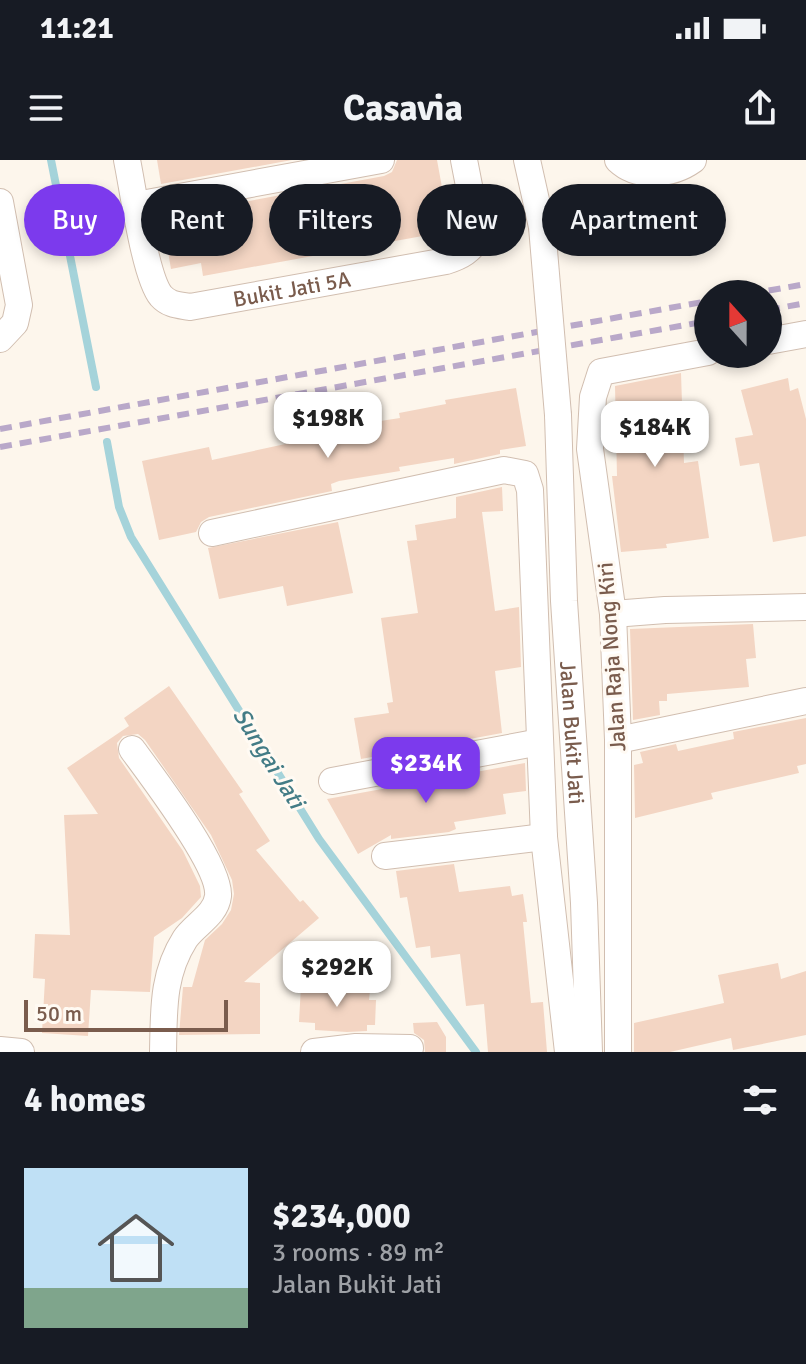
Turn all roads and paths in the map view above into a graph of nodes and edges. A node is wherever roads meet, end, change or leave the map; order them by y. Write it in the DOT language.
graph roads {
  1 [pos="127,160"];
  2 [pos="381,160"];
  3 [pos="464,160"];
  4 [pos="527,160"];
  5 [pos="618,160"];
  6 [pos="693,160"];
  7 [pos="0,202"];
  8 [pos="136,205"];
  9 [pos="4,238"];
  10 [pos="806,334"];
  11 [pos="782,338"];
  12 [pos="0,339"];
  13 [pos="694,355"];
  14 [pos="212,533"];
  15 [pos="806,607"];
  16 [pos="613,614"];
  17 [pos="806,701"];
  18 [pos="618,740"];
  19 [pos="540,742"];
  20 [pos="132,749"];
  21 [pos="332,781"];
  22 [pos="544,837"];
  23 [pos="385,856"];
  24 [pos="410,1048"];
  25 [pos="0,1050"];
  26 [pos="21,1052"];
  27 [pos="163,1052"];
  28 [pos="314,1052"];
  29 [pos="568,1052"];
  30 [pos="589,1052"];
  31 [pos="618,1052"];
  1 -- 8 [label="street"];
  2 -- 8 [label="street"];
  3 -- 8 [label="street, Bukit Jati 5A"];
  4 -- 30 [label="street, Jalan Bukit Jati, bridge"];
  5 -- 6 [label="street"];
  7 -- 9 [label="street"];
  9 -- 12 [label="street"];
  10 -- 11 [label="street"];
  13 -- 16 [label="street, Jalan Raja Nong Kiri"];
  14 -- 19 [label="street"];
  15 -- 16 [label="street"];
  16 -- 18 [label="street, Jalan Raja Nong Kiri"];
  17 -- 18 [label="street"];
  18 -- 31 [label="street, Jalan Raja Nong Kiri"];
  19 -- 21 [label="street"];
  19 -- 22 [label="street"];
  20 -- 27 [label="street"];
  22 -- 23 [label="street"];
  22 -- 29 [label="street"];
  24 -- 28 [label="street"];
  25 -- 26 [label="street"];
}
